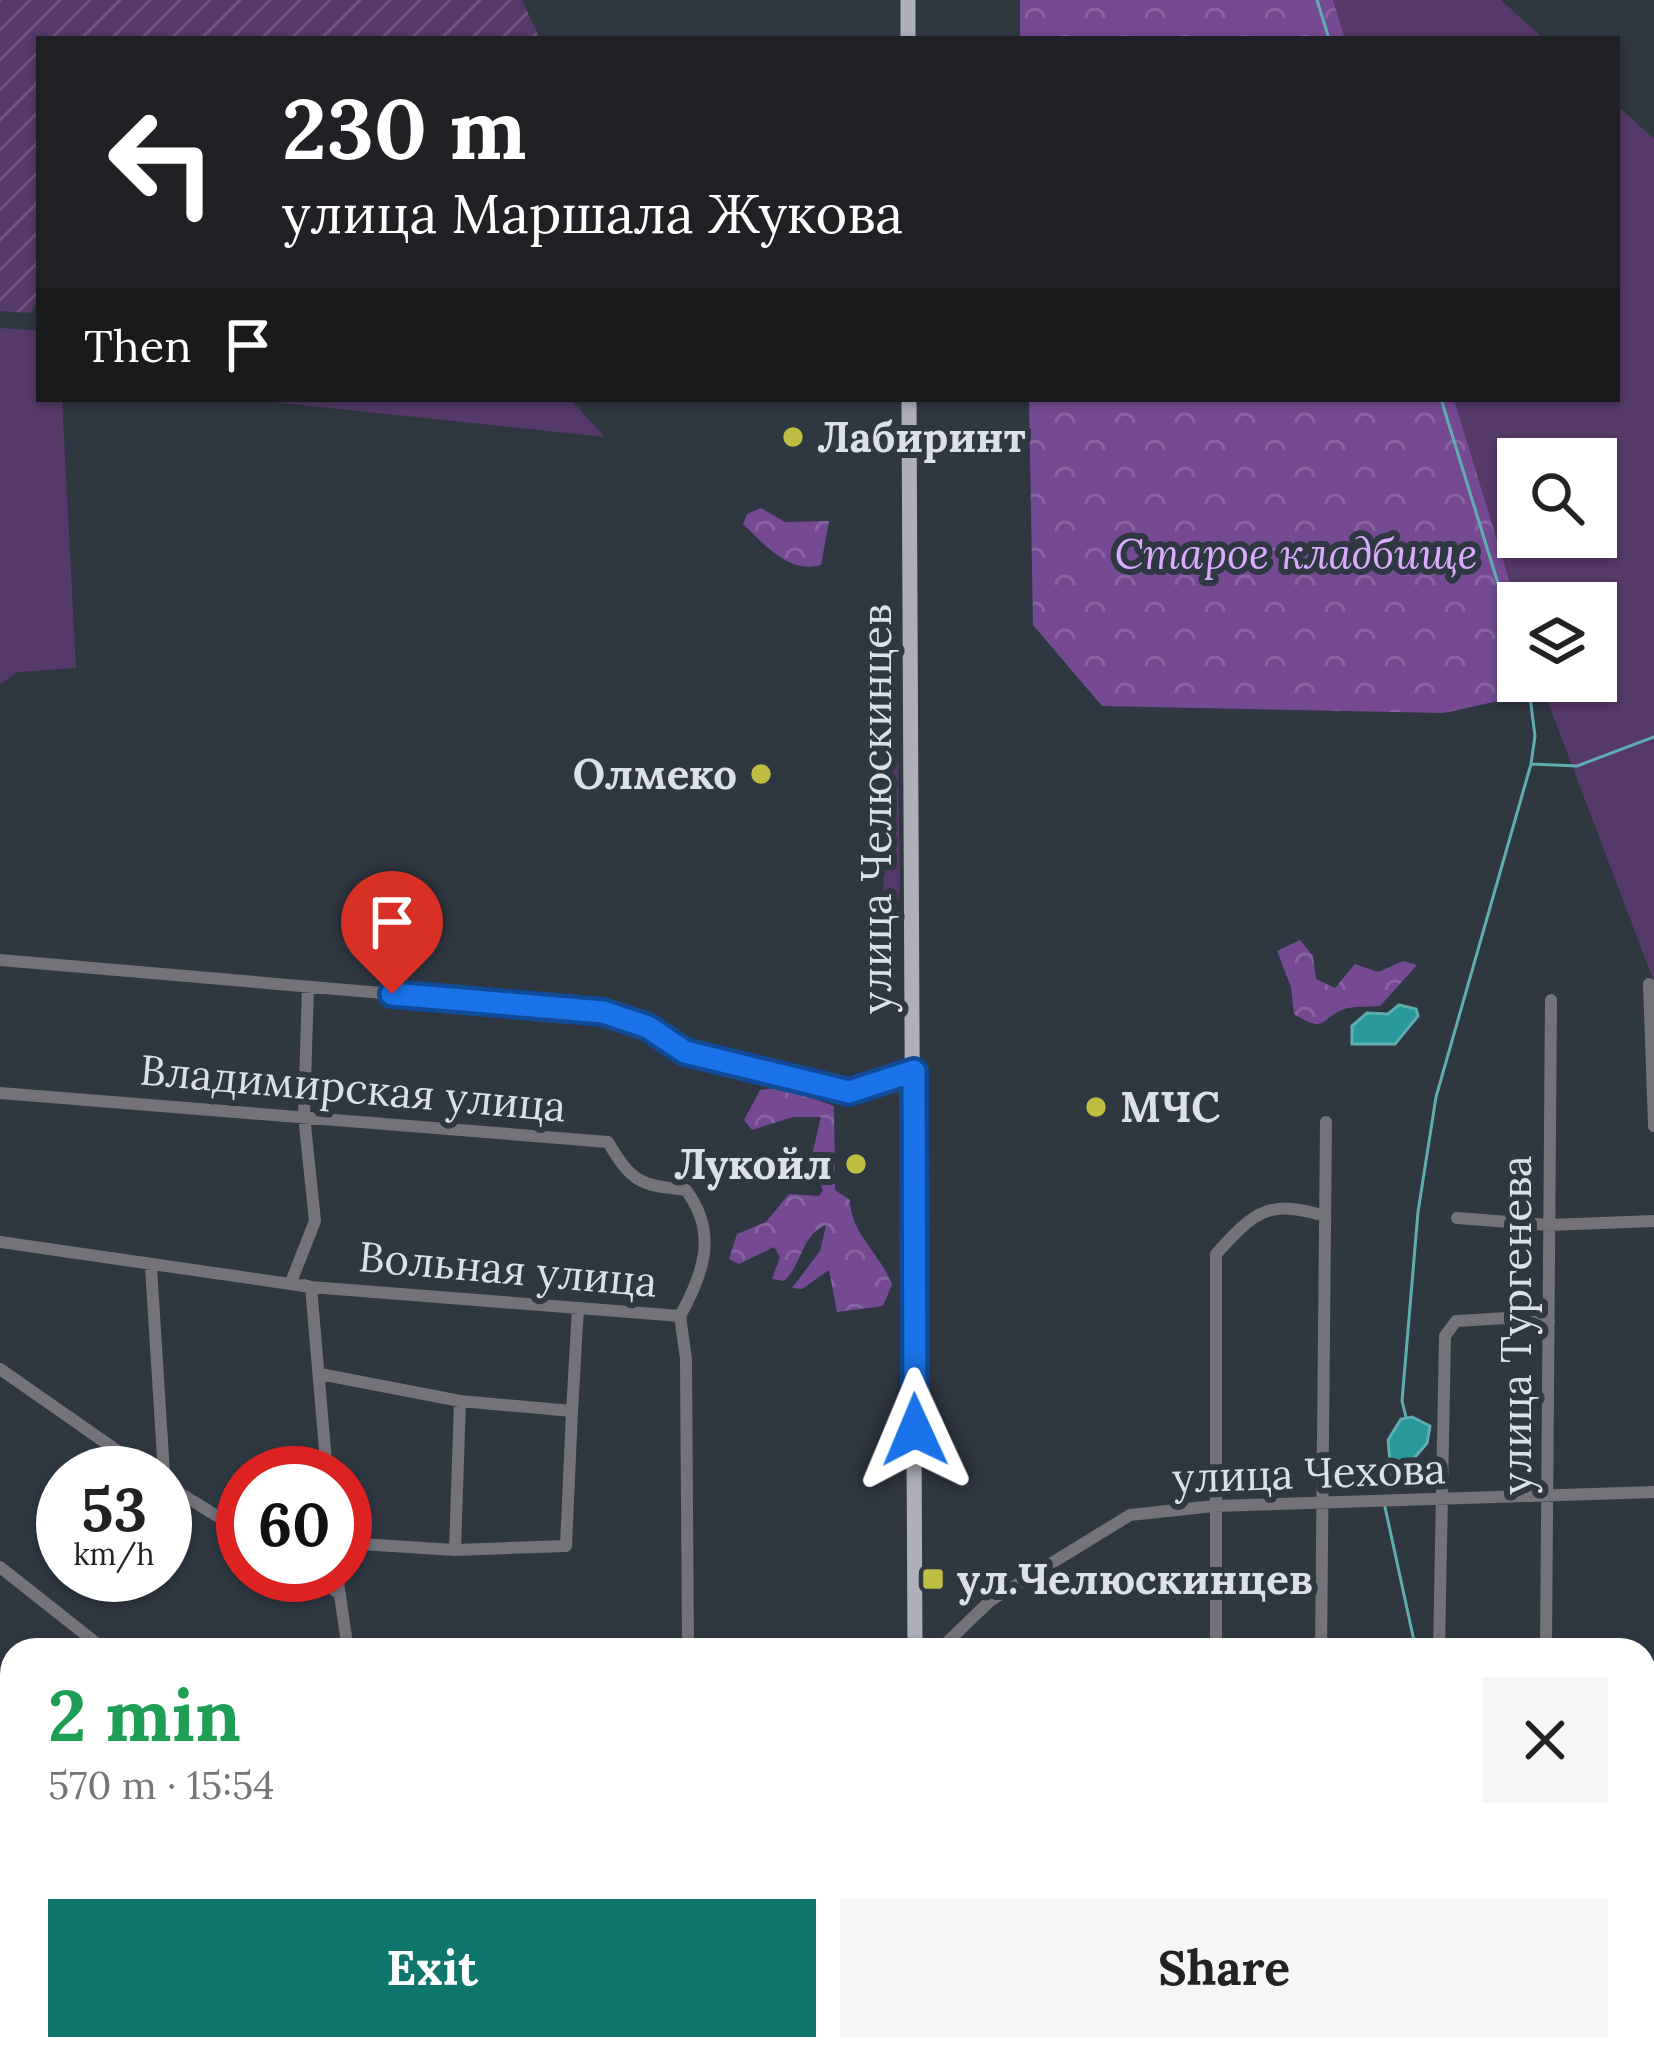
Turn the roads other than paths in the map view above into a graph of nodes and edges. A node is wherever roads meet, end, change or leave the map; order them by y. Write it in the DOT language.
graph roads {
  1 [pos="908,0"];
  2 [pos="908,36"];
  3 [pos="909,402"];
  4 [pos="0,960"];
  5 [pos="1649,984"];
  6 [pos="308,987"];
  7 [pos="1550,1000"];
  8 [pos="914,1071"];
  9 [pos="0,1093"];
  10 [pos="304,1116"];
  11 [pos="1326,1122"];
  12 [pos="1654,1126"];
  13 [pos="1325,1216"];
  14 [pos="1457,1218"];
  15 [pos="1654,1221"];
  16 [pos="1549,1226"];
  17 [pos="0,1242"];
  18 [pos="151,1268"];
  19 [pos="291,1282"];
  20 [pos="311,1287"];
  21 [pos="578,1309"];
  22 [pos="680,1316"];
  23 [pos="1549,1321"];
  24 [pos="0,1369"];
  25 [pos="320,1374"];
  26 [pos="460,1401"];
  27 [pos="572,1411"];
  28 [pos="110,1446"];
  29 [pos="162,1446"];
  30 [pos="325,1446"];
  31 [pos="1654,1492"];
  32 [pos="1548,1496"];
  33 [pos="1439,1502"];
  34 [pos="1323,1503"];
  35 [pos="1214,1506"];
  36 [pos="372,1545"];
  37 [pos="455,1550"];
  38 [pos="0,1567"];
  39 [pos="341,1602"];
  40 [pos="90,1638"];
  41 [pos="346,1638"];
  42 [pos="688,1638"];
  43 [pos="915,1638"];
  44 [pos="951,1638"];
  45 [pos="1216,1638"];
  46 [pos="1321,1638"];
  47 [pos="1439,1638"];
  48 [pos="1546,1638"];
  1 -- 2 [label="main road"];
  3 -- 8 [label="main road, улица Челюскинцев"];
  4 -- 6 [label="street"];
  5 -- 12 [label="street"];
  6 -- 8 [label="street"];
  6 -- 10 [label="street"];
  7 -- 16 [label="street, улица Тургенева"];
  8 -- 43 [label="main road, улица Челюскинцев"];
  9 -- 10 [label="street, Владимирская улица"];
  10 -- 19 [label="street"];
  10 -- 22 [label="street, Владимирская улица"];
  11 -- 13 [label="street"];
  13 -- 34 [label="street"];
  13 -- 35 [label="street"];
  14 -- 16 [label="street"];
  15 -- 16 [label="street"];
  16 -- 23 [label="street, улица Тургенева"];
  17 -- 18 [label="street"];
  18 -- 19 [label="street"];
  18 -- 29 [label="street"];
  19 -- 20 [label="street, Вольная улица"];
  20 -- 21 [label="street, Вольная улица"];
  20 -- 25 [label="street"];
  21 -- 22 [label="street, Вольная улица"];
  21 -- 27 [label="street"];
  22 -- 42 [label="street, Вольная улица"];
  23 -- 32 [label="street, улица Тургенева"];
  23 -- 33 [label="street"];
  24 -- 28 [label="street"];
  25 -- 26 [label="street"];
  25 -- 30 [label="street"];
  26 -- 27 [label="street"];
  26 -- 37 [label="street"];
  27 -- 37 [label="street"];
  31 -- 32 [label="street, улица Чехова"];
  32 -- 33 [label="street, улица Чехова"];
  32 -- 48 [label="street, улица Тургенева"];
  33 -- 34 [label="street, улица Чехова"];
  33 -- 47 [label="street"];
  34 -- 35 [label="street, улица Чехова"];
  34 -- 46 [label="street"];
  35 -- 44 [label="street, улица Чехова"];
  35 -- 45 [label="street"];
  36 -- 37 [label="street"];
  38 -- 40 [label="street"];
  39 -- 41 [label="street"];
}
